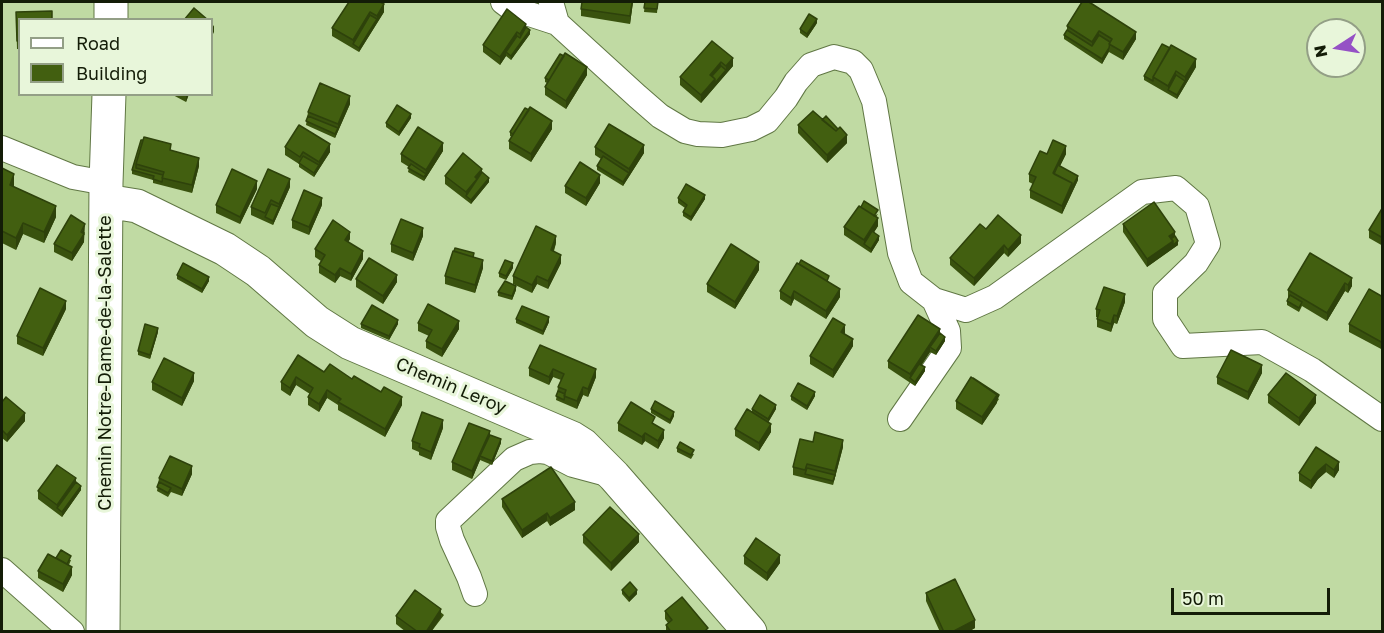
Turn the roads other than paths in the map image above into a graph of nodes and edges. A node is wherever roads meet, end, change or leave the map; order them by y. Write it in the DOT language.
graph roads {
  1 [pos="111,2"];
  2 [pos="503,2"];
  3 [pos="554,12"];
  4 [pos="111,18"];
  5 [pos="109,96"];
  6 [pos="2,148"];
  7 [pos="106,192"];
  8 [pos="933,300"];
  9 [pos="900,419"];
  10 [pos="1383,419"];
  11 [pos="614,476"];
  12 [pos="2,570"];
  13 [pos="475,594"];
  14 [pos="72,632"];
  15 [pos="103,632"];
  16 [pos="750,632"];
  1 -- 4 [label="street"];
  2 -- 3 [label="street"];
  3 -- 8 [label="street"];
  5 -- 7 [label="street, Chemin Notre-Dame-de-la-Salette"];
  6 -- 7 [label="street, Chemin Leroy"];
  7 -- 11 [label="street, Chemin Leroy"];
  7 -- 15 [label="street, Chemin Notre-Dame-de-la-Salette"];
  8 -- 9 [label="street"];
  8 -- 10 [label="street"];
  11 -- 13 [label="street"];
  11 -- 16 [label="street, Chemin Leroy"];
  12 -- 14 [label="street"];
}
